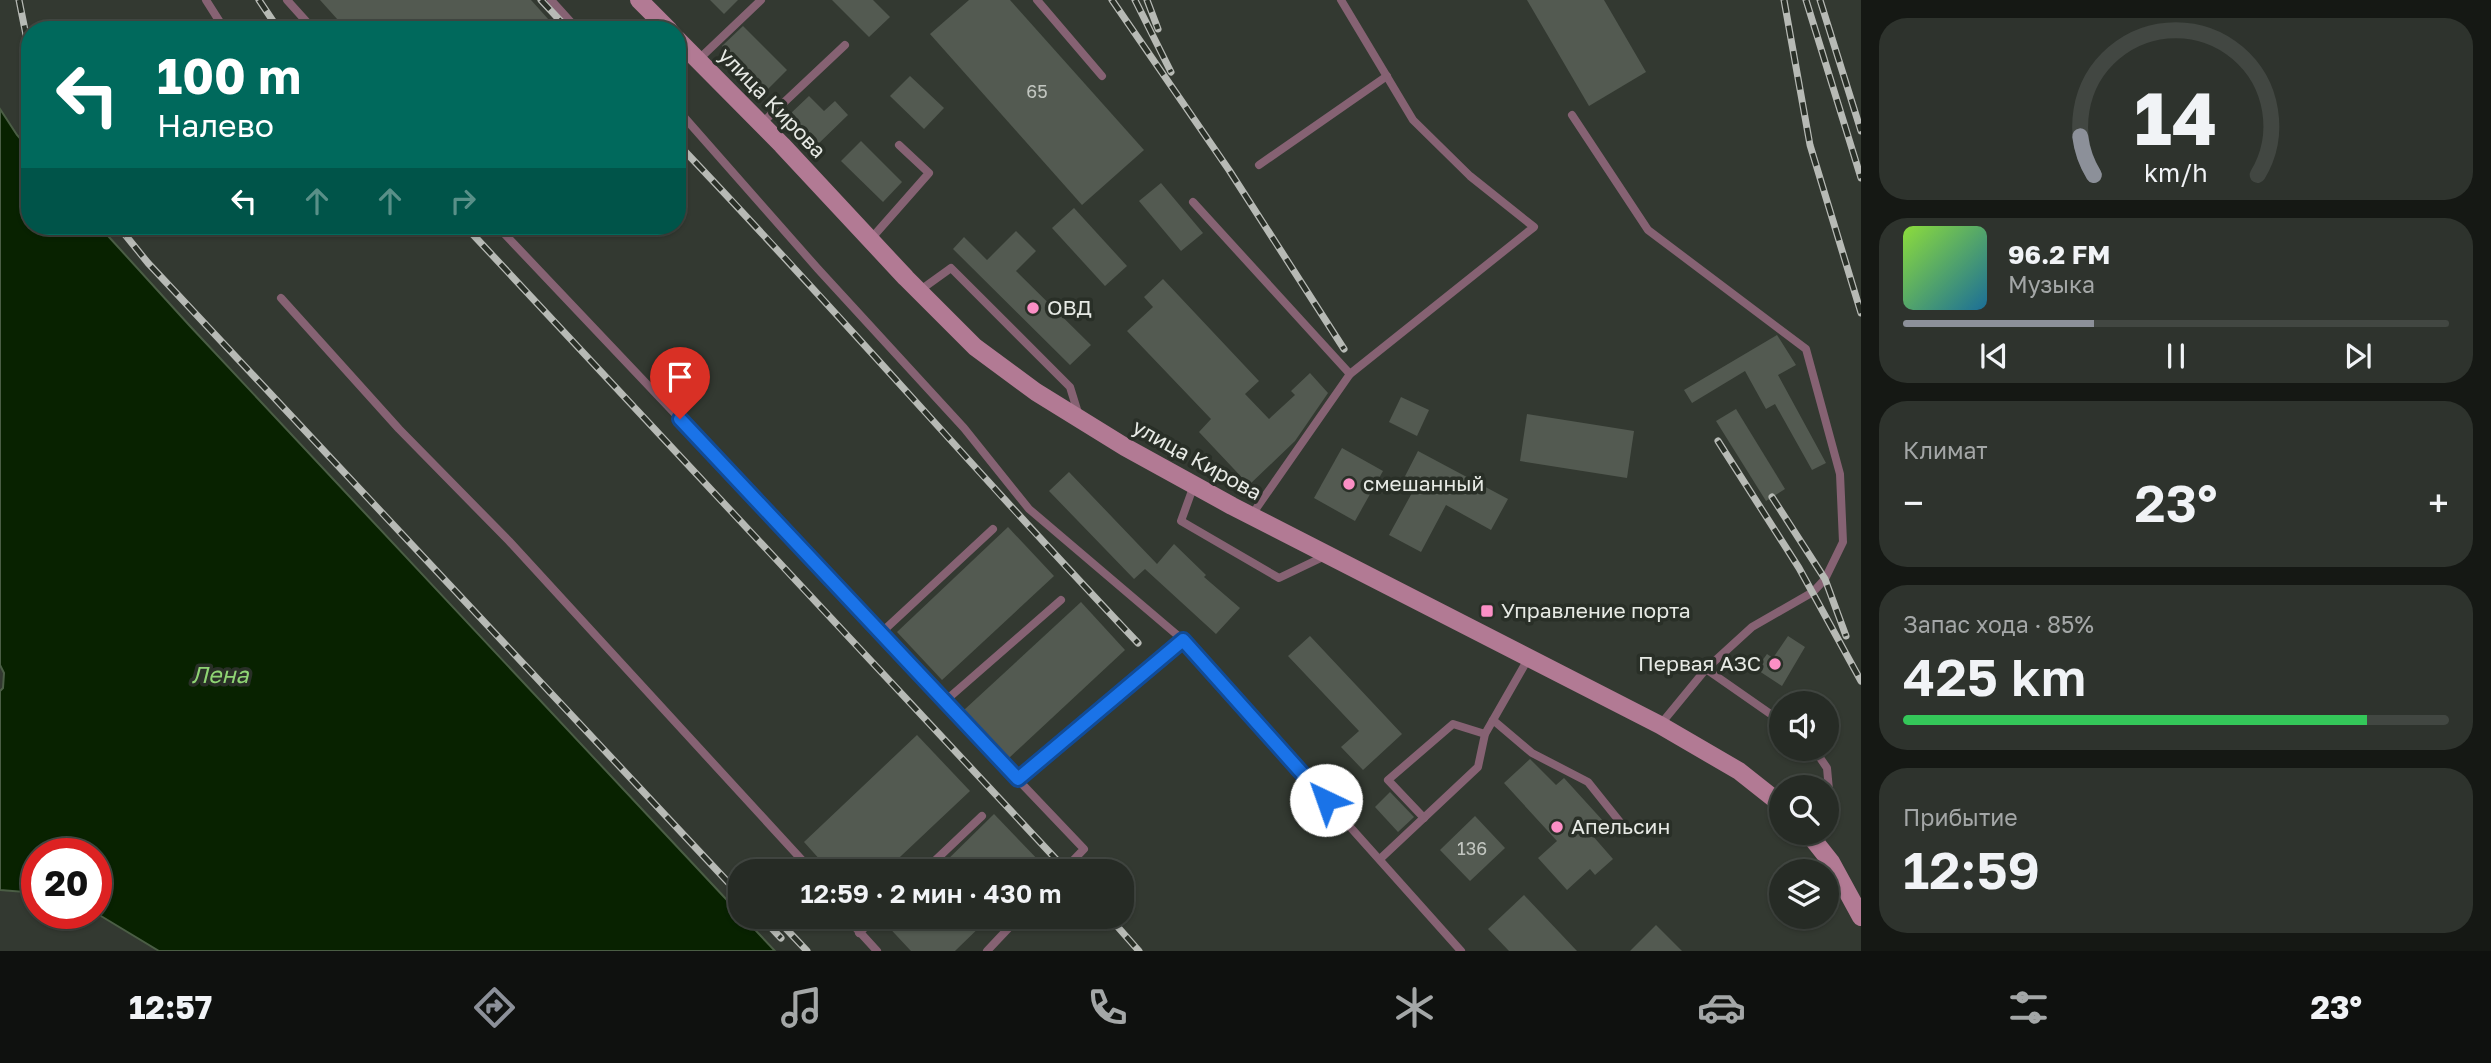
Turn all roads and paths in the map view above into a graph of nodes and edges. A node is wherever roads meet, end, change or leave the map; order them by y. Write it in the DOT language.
graph roads {
  1 [pos="206,0"];
  2 [pos="287,0"];
  3 [pos="551,0"];
  4 [pos="639,0"];
  5 [pos="761,0"];
  6 [pos="1037,0"];
  7 [pos="1341,0"];
  8 [pos="219,21"];
  9 [pos="306,21"];
  10 [pos="570,21"];
  11 [pos="659,21"];
  12 [pos="845,45"];
  13 [pos="686,48"];
  14 [pos="698,60"];
  15 [pos="1102,76"];
  16 [pos="1387,76"];
  17 [pos="1572,115"];
  18 [pos="686,119"];
  19 [pos="761,124"];
  20 [pos="900,145"];
  21 [pos="1259,165"];
  22 [pos="1193,202"];
  23 [pos="506,235"];
  24 [pos="870,240"];
  25 [pos="919,291"];
  26 [pos="281,298"];
  27 [pos="1350,374"];
  28 [pos="1079,419"];
  29 [pos="1194,485"];
  30 [pos="1251,516"];
  31 [pos="993,529"];
  32 [pos="1327,555"];
  33 [pos="1061,600"];
  34 [pos="882,632"];
  35 [pos="1183,640"];
  36 [pos="1529,656"];
  37 [pos="1706,669"];
  38 [pos="944,702"];
  39 [pos="1769,713"];
  40 [pos="1493,719"];
  41 [pos="1660,725"];
  42 [pos="1485,734"];
  43 [pos="1018,779"];
  44 [pos="1769,795"];
  45 [pos="982,816"];
  46 [pos="1424,818"];
  47 [pos="1629,832"];
  48 [pos="1821,845"];
  49 [pos="801,859"];
  50 [pos="937,859"];
  51 [pos="1074,859"];
  52 [pos="1380,859"];
  53 [pos="1861,917"];
  54 [pos="856,929"];
  55 [pos="863,929"];
  56 [pos="1008,929"];
  57 [pos="859,933"];
  58 [pos="877,951"];
  59 [pos="987,951"];
  60 [pos="1461,951"];
  1 -- 8 [label="lane"];
  2 -- 9 [label="lane"];
  3 -- 10 [label="lane"];
  4 -- 11 [label="main road"];
  5 -- 14 [label="lane"];
  6 -- 15 [label="lane"];
  7 -- 16 [label="lane"];
  12 -- 19 [label="lane"];
  13 -- 14 [label="main road, улица Кирова"];
  14 -- 19 [label="main road, улица Кирова"];
  16 -- 21 [label="lane"];
  16 -- 27 [label="lane"];
  17 -- 37 [label="lane"];
  18 -- 35 [label="lane"];
  19 -- 24 [label="main road, улица Кирова"];
  20 -- 24 [label="lane"];
  22 -- 27 [label="lane"];
  23 -- 34 [label="lane"];
  24 -- 25 [label="main road, улица Кирова"];
  25 -- 28 [label="main road, улица Кирова"];
  25 -- 28 [label="lane"];
  26 -- 49 [label="lane"];
  27 -- 30 [label="lane"];
  28 -- 29 [label="main road, улица Кирова"];
  29 -- 30 [label="main road, улица Кирова"];
  29 -- 32 [label="lane"];
  30 -- 32 [label="main road, улица Кирова"];
  31 -- 34 [label="lane"];
  32 -- 36 [label="main road, улица Кирова"];
  33 -- 38 [label="lane"];
  34 -- 38 [label="lane"];
  35 -- 43 [label="lane"];
  35 -- 52 [label="lane"];
  36 -- 40 [label="lane"];
  36 -- 41 [label="main road, улица Кирова"];
  37 -- 39 [label="lane"];
  37 -- 41 [label="lane"];
  38 -- 43 [label="lane"];
  40 -- 42 [label="lane"];
  40 -- 47 [label="lane"];
  41 -- 44 [label="main road, улица Кирова"];
  42 -- 46 [label="lane"];
  42 -- 46 [label="lane"];
  43 -- 51 [label="lane"];
  45 -- 50 [label="lane"];
  46 -- 52 [label="lane"];
  48 -- 53 [label="main road"];
  52 -- 60 [label="lane"];
  54 -- 57 [label="lane"];
  55 -- 57 [label="lane"];
  56 -- 59 [label="lane"];
  57 -- 58 [label="lane"];
}
